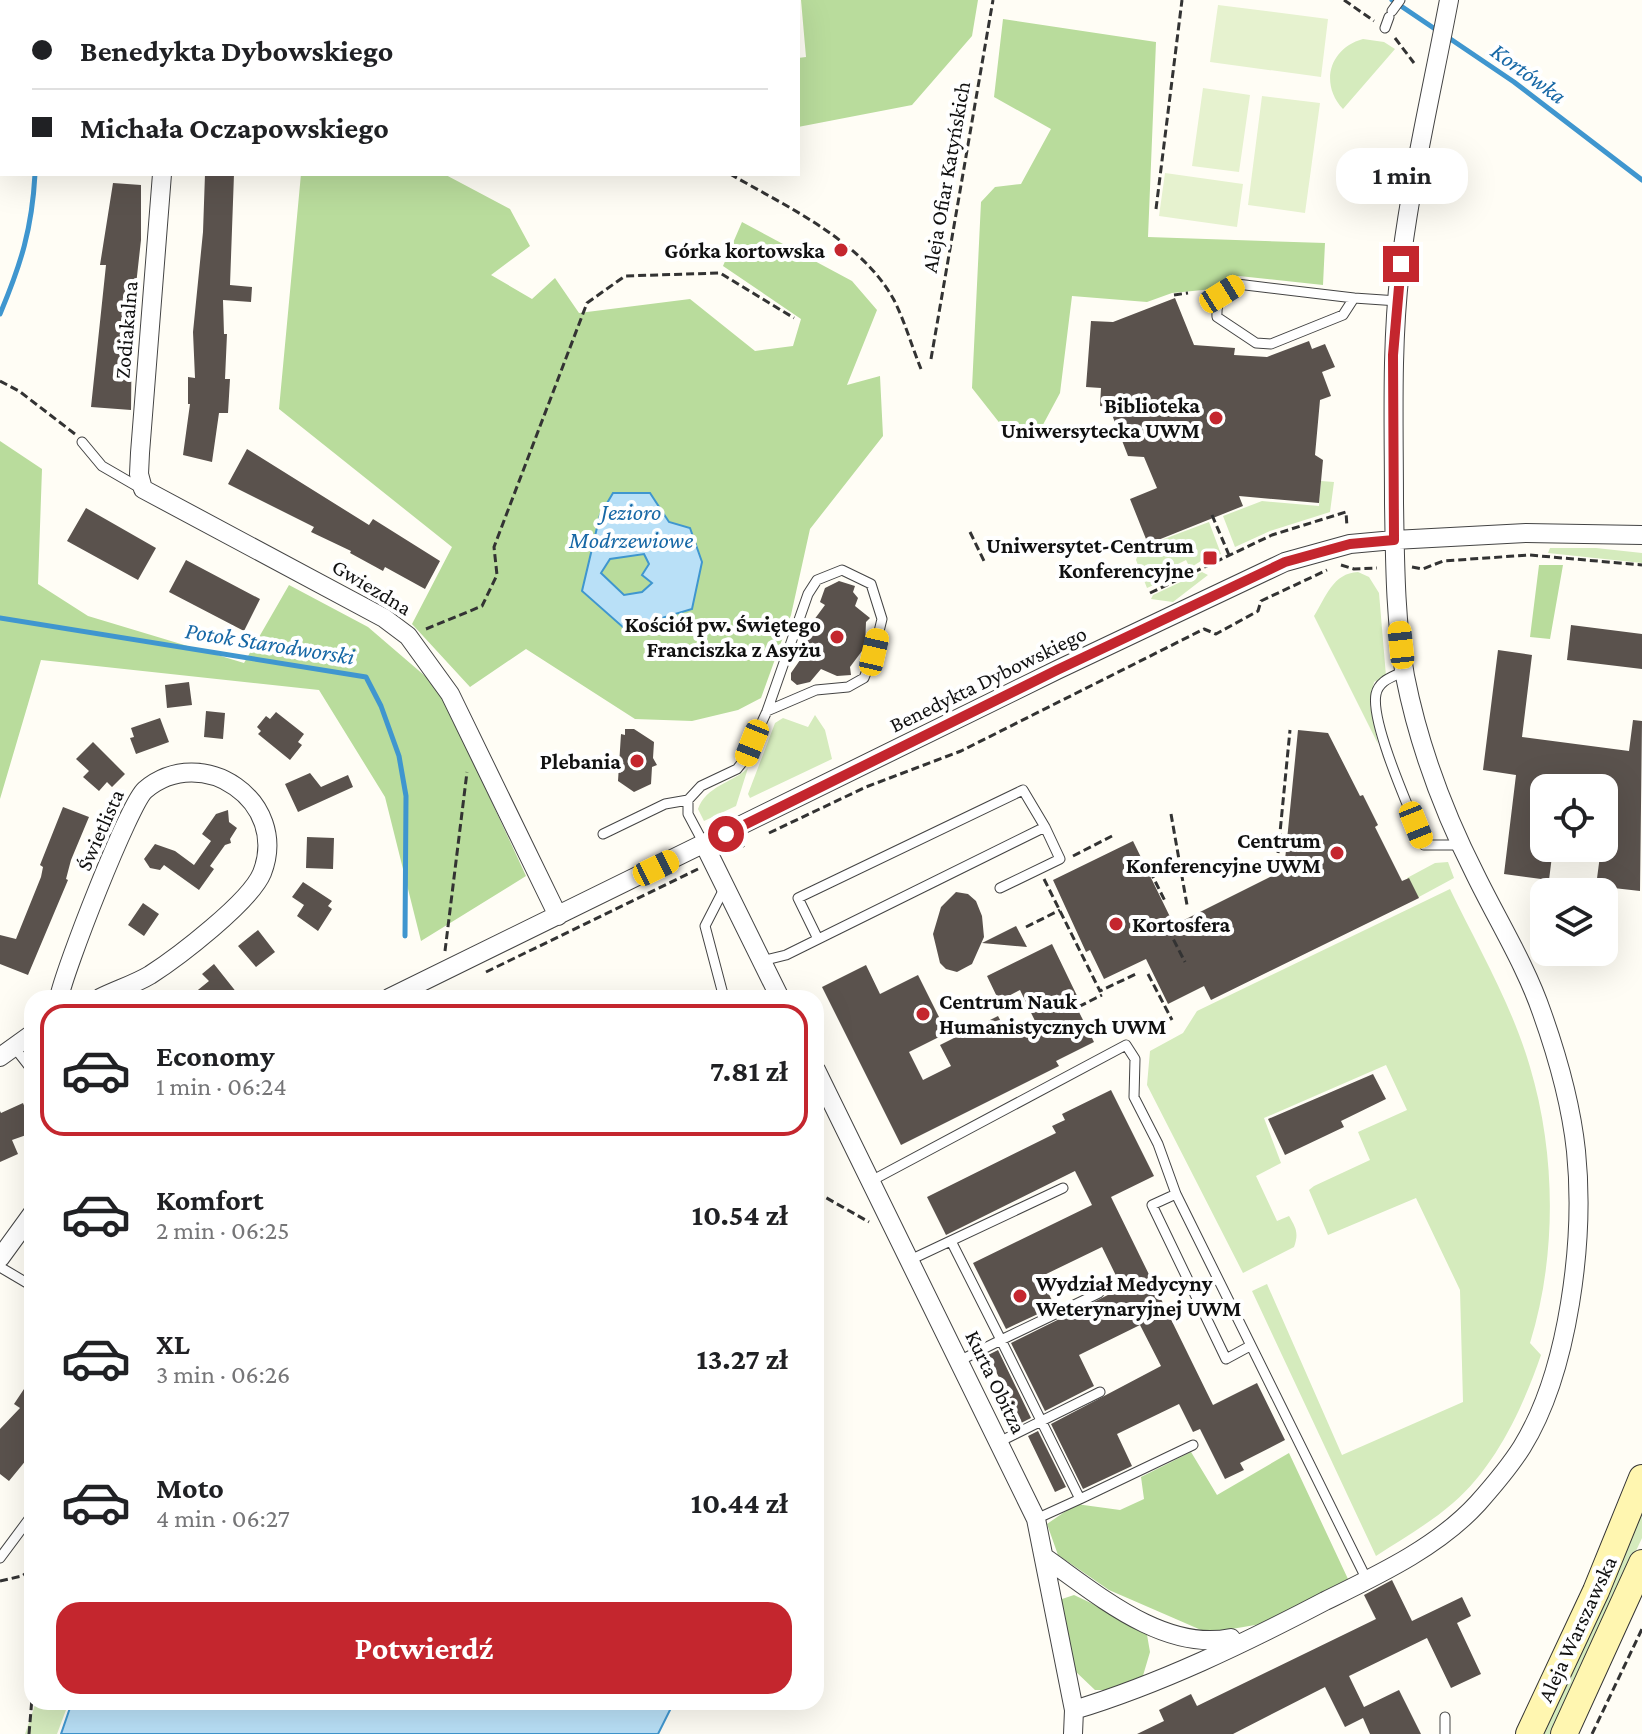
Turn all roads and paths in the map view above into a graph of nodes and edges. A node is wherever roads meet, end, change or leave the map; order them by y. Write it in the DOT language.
graph roads {
  1 [pos="993,0"];
  2 [pos="1182,0"];
  3 [pos="1400,0"];
  4 [pos="1449,0"];
  5 [pos="1385,28"];
  6 [pos="1403,53"];
  7 [pos="1414,63"];
  8 [pos="162,176"];
  9 [pos="733,176"];
  10 [pos="1156,209"];
  11 [pos="1188,293"];
  12 [pos="1174,295"];
  13 [pos="1354,298"];
  14 [pos="1398,301"];
  15 [pos="794,318"];
  16 [pos="931,359"];
  17 [pos="921,369"];
  18 [pos="0,381"];
  19 [pos="82,442"];
  20 [pos="143,489"];
  21 [pos="1212,515"];
  22 [pos="1347,531"];
  23 [pos="970,532"];
  24 [pos="1642,535"];
  25 [pos="1394,540"];
  26 [pos="1229,555"];
  27 [pos="985,563"];
  28 [pos="1642,565"];
  29 [pos="1396,566"];
  30 [pos="1150,593"];
  31 [pos="408,636"];
  32 [pos="1404,671"];
  33 [pos="767,711"];
  34 [pos="1290,730"];
  35 [pos="472,739"];
  36 [pos="688,800"];
  37 [pos="1171,814"];
  38 [pos="1045,827"];
  39 [pos="603,834"];
  40 [pos="1112,836"];
  41 [pos="757,839"];
  42 [pos="745,845"];
  43 [pos="1461,845"];
  44 [pos="1083,851"];
  45 [pos="708,853"];
  46 [pos="1278,853"];
  47 [pos="1039,869"];
  48 [pos="1150,871"];
  49 [pos="725,887"];
  50 [pos="1000,888"];
  51 [pos="1166,903"];
  52 [pos="1187,905"];
  53 [pos="1060,910"];
  54 [pos="558,916"];
  55 [pos="1026,927"];
  56 [pos="1168,929"];
  57 [pos="817,937"];
  58 [pos="445,951"];
  59 [pos="762,961"];
  60 [pos="1185,962"];
  61 [pos="487,972"];
  62 [pos="1138,973"];
  63 [pos="1148,974"];
  64 [pos="458,985"];
  65 [pos="62,990"];
  66 [pos="117,990"];
  67 [pos="405,990"];
  68 [pos="446,990"];
  69 [pos="722,990"];
  70 [pos="776,990"];
  71 [pos="1102,995"];
  72 [pos="1068,1012"];
  73 [pos="1172,1020"];
  74 [pos="24,1040"];
  75 [pos="7,1052"];
  76 [pos="24,1064"];
  77 [pos="824,1086"];
  78 [pos="871,1181"];
  79 [pos="1063,1188"];
  80 [pos="1176,1194"];
  81 [pos="824,1197"];
  82 [pos="24,1225"];
  83 [pos="900,1240"];
  84 [pos="951,1241"];
  85 [pos="0,1258"];
  86 [pos="910,1260"];
  87 [pos="0,1267"];
  88 [pos="24,1281"];
  89 [pos="1099,1293"];
  90 [pos="1001,1340"];
  91 [pos="1250,1346"];
  92 [pos="959,1361"];
  93 [pos="1100,1392"];
  94 [pos="1042,1421"];
  95 [pos="999,1442"];
  96 [pos="1193,1445"];
  97 [pos="1642,1478"];
  98 [pos="1080,1499"];
  99 [pos="1036,1519"];
  100 [pos="24,1526"];
  101 [pos="1044,1557"];
  102 [pos="0,1558"];
  103 [pos="1642,1563"];
  104 [pos="24,1575"];
  105 [pos="1367,1580"];
  106 [pos="0,1581"];
  107 [pos="1642,1629"];
  108 [pos="1266,1632"];
  109 [pos="31,1710"];
  110 [pos="1074,1710"];
  111 [pos="1445,1717"];
  112 [pos="29,1734"];
  113 [pos="1073,1734"];
  114 [pos="1445,1734"];
  115 [pos="1529,1734"];
  116 [pos="1564,1734"];
  117 [pos="1592,1734"];
  1 -- 16 [label="path, Aleja Ofiar Katyńskich"];
  2 -- 10 [label="path"];
  3 -- 5 [label="lane"];
  4 -- 14 [label="street"];
  6 -- 7 [label="path"];
  8 -- 20 [label="street, Zodiakalna"];
  9 -- 17 [label="path"];
  11 -- 12 [label="path"];
  13 -- 13 [label="lane"];
  13 -- 14 [label="lane"];
  14 -- 25 [label="street"];
  15 -- 31 [label="path"];
  18 -- 19 [label="path"];
  19 -- 20 [label="lane, Gwiezdna"];
  20 -- 31 [label="street, Gwiezdna"];
  21 -- 26 [label="path"];
  22 -- 26 [label="path"];
  23 -- 27 [label="path"];
  24 -- 25 [label="street, Benedykta Dybowskiego"];
  25 -- 29 [label="street"];
  25 -- 45 [label="street, Benedykta Dybowskiego"];
  26 -- 30 [label="path"];
  28 -- 29 [label="path"];
  29 -- 32 [label="street"];
  29 -- 41 [label="path"];
  31 -- 35 [label="street, Gwiezdna"];
  32 -- 43 [label="street"];
  32 -- 43 [label="lane"];
  33 -- 33 [label="lane"];
  33 -- 36 [label="lane"];
  34 -- 46 [label="path"];
  35 -- 54 [label="street, Gwiezdna"];
  35 -- 58 [label="path"];
  36 -- 39 [label="lane"];
  36 -- 45 [label="lane"];
  37 -- 52 [label="path"];
  38 -- 47 [label="lane"];
  38 -- 57 [label="lane"];
  38 -- 57 [label="lane"];
  40 -- 44 [label="path"];
  42 -- 45 [label="path"];
  43 -- 105 [label="street"];
  45 -- 49 [label="street"];
  45 -- 54 [label="street, Benedykta Dybowskiego"];
  45 -- 61 [label="path"];
  47 -- 50 [label="lane"];
  47 -- 53 [label="path"];
  48 -- 51 [label="path"];
  49 -- 59 [label="street"];
  49 -- 69 [label="lane"];
  53 -- 55 [label="path"];
  53 -- 62 [label="path"];
  54 -- 67 [label="street, Benedykta Dybowskiego"];
  56 -- 60 [label="path"];
  57 -- 59 [label="lane"];
  59 -- 70 [label="street"];
  63 -- 73 [label="path"];
  64 -- 68 [label="path"];
  65 -- 66 [label="street, Świetlista"];
  71 -- 72 [label="path"];
  74 -- 75 [label="street"];
  75 -- 76 [label="lane"];
  77 -- 78 [label="street, Kurta Obitza"];
  78 -- 80 [label="lane"];
  78 -- 83 [label="street, Kurta Obitza"];
  79 -- 84 [label="lane"];
  80 -- 91 [label="lane"];
  80 -- 91 [label="lane"];
  81 -- 83 [label="path"];
  82 -- 85 [label="street"];
  83 -- 86 [label="street, Kurta Obitza"];
  84 -- 86 [label="lane"];
  84 -- 90 [label="lane"];
  86 -- 92 [label="street, Kurta Obitza"];
  87 -- 88 [label="lane"];
  89 -- 90 [label="lane"];
  90 -- 92 [label="lane"];
  90 -- 94 [label="lane"];
  91 -- 105 [label="lane"];
  92 -- 95 [label="street, Kurta Obitza"];
  93 -- 94 [label="lane"];
  94 -- 95 [label="lane"];
  94 -- 98 [label="lane"];
  95 -- 99 [label="street, Kurta Obitza"];
  96 -- 98 [label="lane"];
  97 -- 115 [label="main road, Aleja Warszawska"];
  98 -- 99 [label="lane"];
  99 -- 101 [label="street, Kurta Obitza"];
  100 -- 102 [label="lane"];
  101 -- 108 [label="street"];
  101 -- 110 [label="street, Kurta Obitza"];
  103 -- 116 [label="main road, Aleja Warszawska"];
  104 -- 106 [label="path"];
  105 -- 108 [label="street"];
  107 -- 117 [label="path"];
  108 -- 110 [label="street"];
  109 -- 112 [label="path"];
  110 -- 113 [label="street, Kurta Obitza"];
  111 -- 114 [label="lane"];
}
